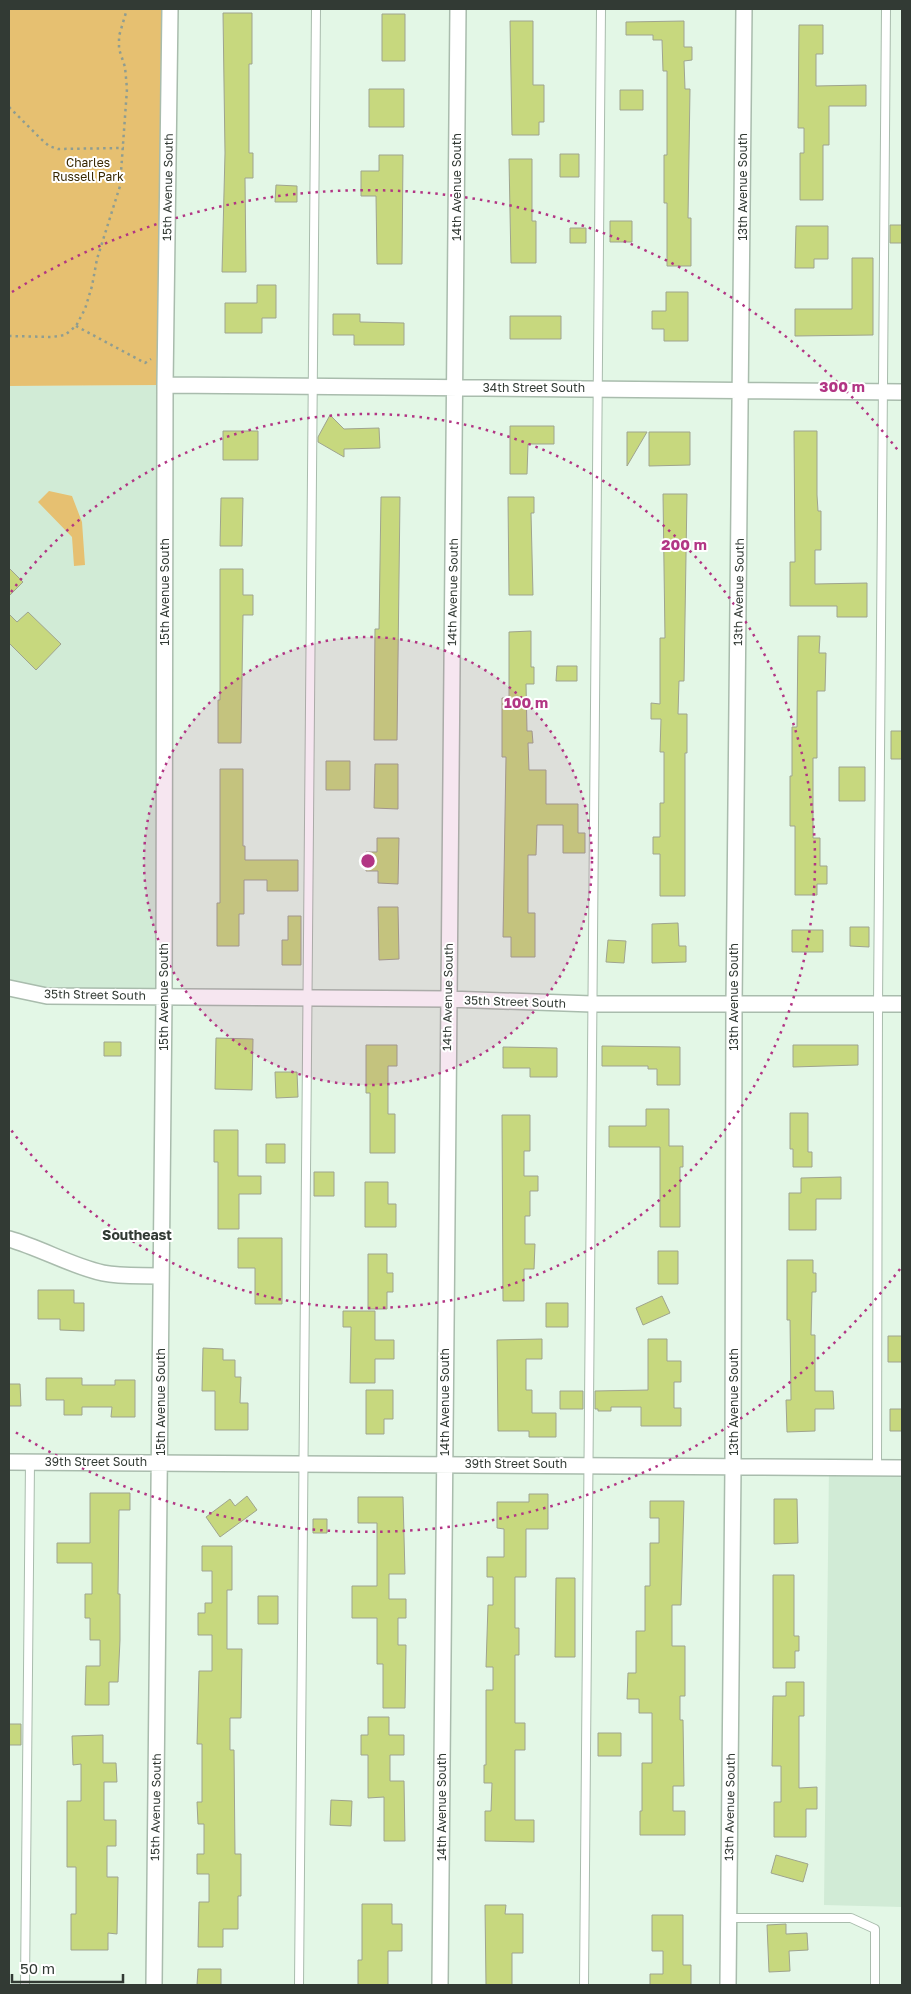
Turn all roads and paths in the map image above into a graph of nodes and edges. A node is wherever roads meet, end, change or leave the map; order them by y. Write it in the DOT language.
graph roads {
  1 [pos="127,9"];
  2 [pos="170,9"];
  3 [pos="316,9"];
  4 [pos="458,9"];
  5 [pos="602,9"];
  6 [pos="744,9"];
  7 [pos="886,9"];
  8 [pos="9,107"];
  9 [pos="124,148"];
  10 [pos="76,326"];
  11 [pos="9,336"];
  12 [pos="166,358"];
  13 [pos="166,385"];
  14 [pos="313,387"];
  15 [pos="455,388"];
  16 [pos="598,389"];
  17 [pos="741,389"];
  18 [pos="883,392"];
  19 [pos="902,392"];
  20 [pos="9,988"];
  21 [pos="164,997"];
  22 [pos="307,998"];
  23 [pos="448,999"];
  24 [pos="734,1003"];
  25 [pos="592,1004"];
  26 [pos="878,1004"];
  27 [pos="902,1004"];
  28 [pos="9,1239"];
  29 [pos="162,1276"];
  30 [pos="9,1462"];
  31 [pos="30,1462"];
  32 [pos="160,1463"];
  33 [pos="303,1463"];
  34 [pos="445,1464"];
  35 [pos="588,1465"];
  36 [pos="734,1467"];
  37 [pos="877,1468"];
  38 [pos="902,1468"];
  39 [pos="728,1918"];
  40 [pos="24,1985"];
  41 [pos="154,1985"];
  42 [pos="299,1985"];
  43 [pos="440,1985"];
  44 [pos="584,1985"];
  45 [pos="728,1985"];
  46 [pos="875,1985"];
  1 -- 9 [label="path"];
  2 -- 12 [label="street, 15th Avenue South"];
  3 -- 14 [label="lane"];
  4 -- 15 [label="street, 14th Avenue South"];
  5 -- 16 [label="lane"];
  6 -- 17 [label="street, 13th Avenue South"];
  7 -- 18 [label="lane"];
  8 -- 9 [label="path"];
  9 -- 10 [label="path"];
  10 -- 11 [label="path"];
  10 -- 12 [label="path"];
  12 -- 13 [label="street, 15th Avenue South"];
  13 -- 14 [label="street, 34th Street South"];
  13 -- 21 [label="street, 15th Avenue South"];
  14 -- 15 [label="street, 34th Street South"];
  14 -- 22 [label="lane"];
  15 -- 16 [label="street, 34th Street South"];
  15 -- 23 [label="street, 14th Avenue South"];
  16 -- 17 [label="street, 34th Street South"];
  16 -- 25 [label="lane"];
  17 -- 18 [label="street, 34th Street South"];
  17 -- 24 [label="street, 13th Avenue South"];
  18 -- 19 [label="street, 34th Street South"];
  18 -- 26 [label="lane"];
  20 -- 21 [label="street, 35th Street South"];
  21 -- 22 [label="street, 35th Street South"];
  21 -- 29 [label="street, 15th Avenue South"];
  22 -- 23 [label="street, 35th Street South"];
  22 -- 33 [label="lane"];
  23 -- 25 [label="street, 35th Street South"];
  23 -- 34 [label="street, 14th Avenue South"];
  24 -- 25 [label="street, 35th Street South"];
  24 -- 26 [label="street, 35th Street South"];
  24 -- 36 [label="street, 13th Avenue South"];
  25 -- 35 [label="lane"];
  26 -- 27 [label="street, 35th Street South"];
  26 -- 37 [label="lane"];
  28 -- 29 [label="street"];
  29 -- 32 [label="street, 15th Avenue South"];
  30 -- 31 [label="street, 39th Street South"];
  31 -- 32 [label="street, 39th Street South"];
  31 -- 40 [label="lane"];
  32 -- 33 [label="street, 39th Street South"];
  32 -- 41 [label="street, 15th Avenue South"];
  33 -- 34 [label="street, 39th Street South"];
  33 -- 42 [label="lane"];
  34 -- 35 [label="street, 39th Street South"];
  34 -- 43 [label="street, 14th Avenue South"];
  35 -- 36 [label="street, 39th Street South"];
  35 -- 44 [label="lane"];
  36 -- 37 [label="street, 39th Street South"];
  36 -- 39 [label="street, 13th Avenue South"];
  37 -- 38 [label="street, 39th Street South"];
  39 -- 45 [label="street, 13th Avenue South"];
  39 -- 46 [label="lane"];
}
